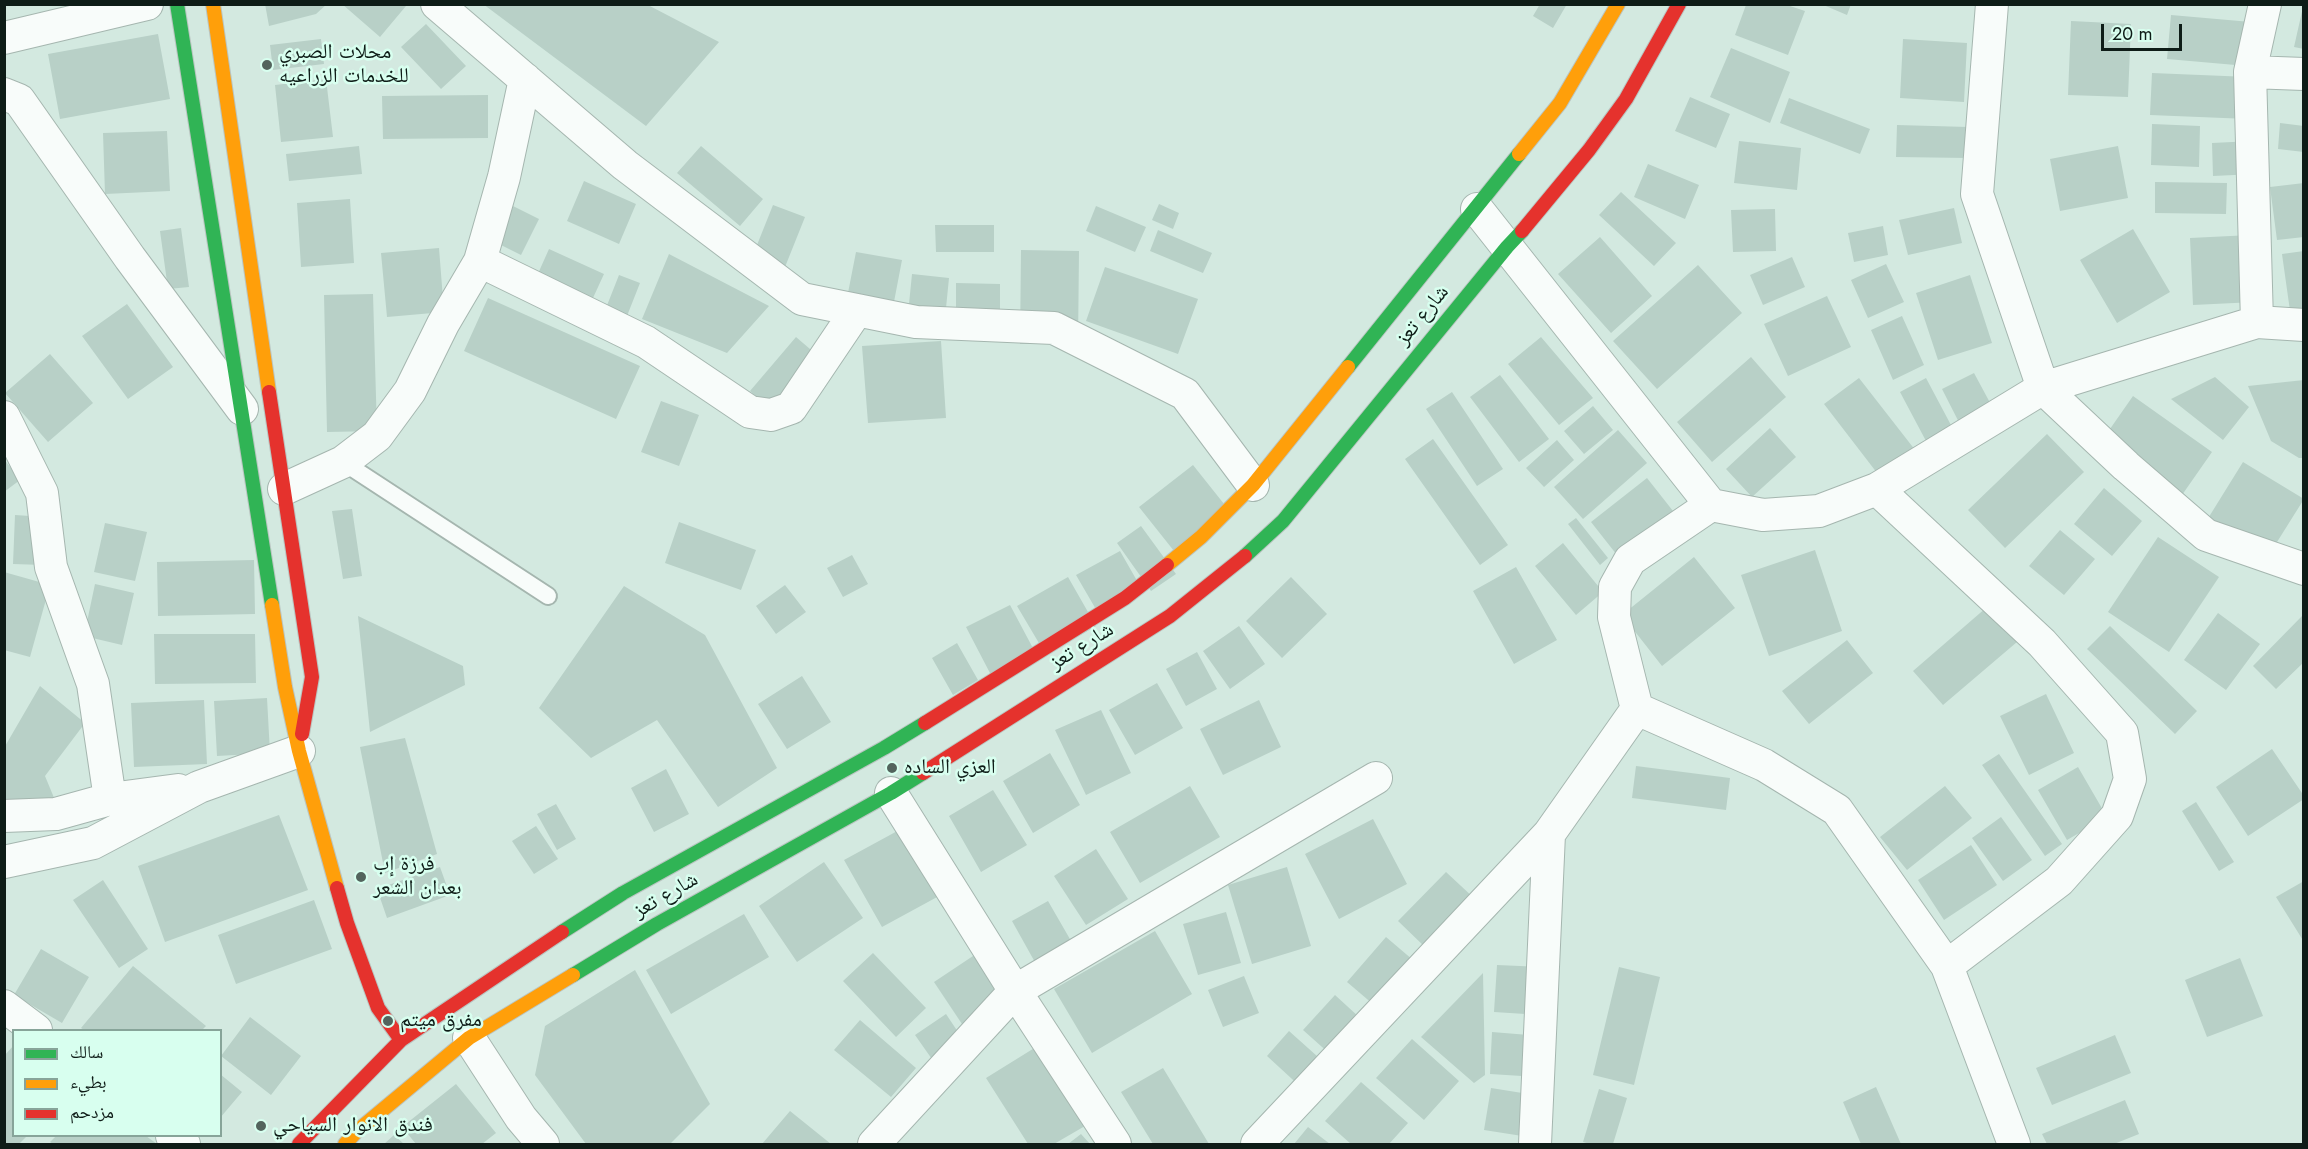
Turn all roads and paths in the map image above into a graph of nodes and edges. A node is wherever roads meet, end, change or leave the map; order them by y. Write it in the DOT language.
graph roads {
  1 [pos="147,4"];
  2 [pos="177,4"];
  3 [pos="213,4"];
  4 [pos="437,4"];
  5 [pos="1618,4"];
  6 [pos="1679,4"];
  7 [pos="1992,4"];
  8 [pos="2265,4"];
  9 [pos="4,38"];
  10 [pos="2250,72"];
  11 [pos="2304,74"];
  12 [pos="525,80"];
  13 [pos="4,94"];
  14 [pos="1477,209"];
  15 [pos="1507,247"];
  16 [pos="480,261"];
  17 [pos="857,310"];
  18 [pos="2257,322"];
  19 [pos="2304,325"];
  20 [pos="2043,388"];
  21 [pos="242,409"];
  22 [pos="4,417"];
  23 [pos="343,462"];
  24 [pos="1253,485"];
  25 [pos="284,489"];
  26 [pos="1877,489"];
  27 [pos="1711,505"];
  28 [pos="2304,569"];
  29 [pos="548,596"];
  30 [pos="1637,709"];
  31 [pos="299,751"];
  32 [pos="1376,778"];
  33 [pos="200,787"];
  34 [pos="891,794"];
  35 [pos="110,799"];
  36 [pos="4,816"];
  37 [pos="1549,834"];
  38 [pos="4,862"];
  39 [pos="1947,966"];
  40 [pos="1015,991"];
  41 [pos="4,1006"];
  42 [pos="35,1029"];
  43 [pos="469,1038"];
  44 [pos="401,1040"];
  45 [pos="299,1144"];
  46 [pos="345,1144"];
  47 [pos="543,1144"];
  48 [pos="874,1144"];
  49 [pos="1115,1144"];
  50 [pos="1257,1144"];
  51 [pos="1535,1144"];
  52 [pos="2014,1144"];
  1 -- 9 [label="street"];
  2 -- 21 [label="main road"];
  3 -- 25 [label="main road"];
  4 -- 12 [label="street"];
  5 -- 14 [label="main road, شارع تعز"];
  6 -- 15 [label="main road, شارع تعز"];
  7 -- 20 [label="street"];
  8 -- 10 [label="street"];
  10 -- 11 [label="street"];
  10 -- 18 [label="street"];
  12 -- 16 [label="street"];
  12 -- 17 [label="street"];
  13 -- 21 [label="street"];
  14 -- 15 [label="street"];
  14 -- 24 [label="main road, شارع تعز"];
  15 -- 27 [label="street"];
  15 -- 34 [label="main road, شارع تعز"];
  16 -- 17 [label="street"];
  16 -- 23 [label="street"];
  17 -- 24 [label="street"];
  18 -- 19 [label="street"];
  18 -- 20 [label="street"];
  20 -- 26 [label="street"];
  20 -- 28 [label="street"];
  21 -- 31 [label="main road"];
  22 -- 35 [label="street"];
  23 -- 25 [label="street"];
  23 -- 29 [label="lane"];
  24 -- 44 [label="main road, شارع تعز"];
  25 -- 31 [label="main road"];
  26 -- 27 [label="street"];
  26 -- 39 [label="street"];
  27 -- 30 [label="street"];
  30 -- 37 [label="street"];
  30 -- 39 [label="street"];
  31 -- 33 [label="street"];
  31 -- 44 [label="main road"];
  32 -- 40 [label="street"];
  33 -- 35 [label="street"];
  33 -- 38 [label="street"];
  34 -- 40 [label="street"];
  34 -- 43 [label="main road, شارع تعز"];
  35 -- 36 [label="street"];
  37 -- 50 [label="street"];
  37 -- 51 [label="street"];
  39 -- 52 [label="street"];
  40 -- 48 [label="street"];
  40 -- 49 [label="street"];
  41 -- 42 [label="street"];
  43 -- 46 [label="main road, شارع تعز"];
  43 -- 47 [label="street"];
  44 -- 45 [label="main road, شارع تعز"];
}
